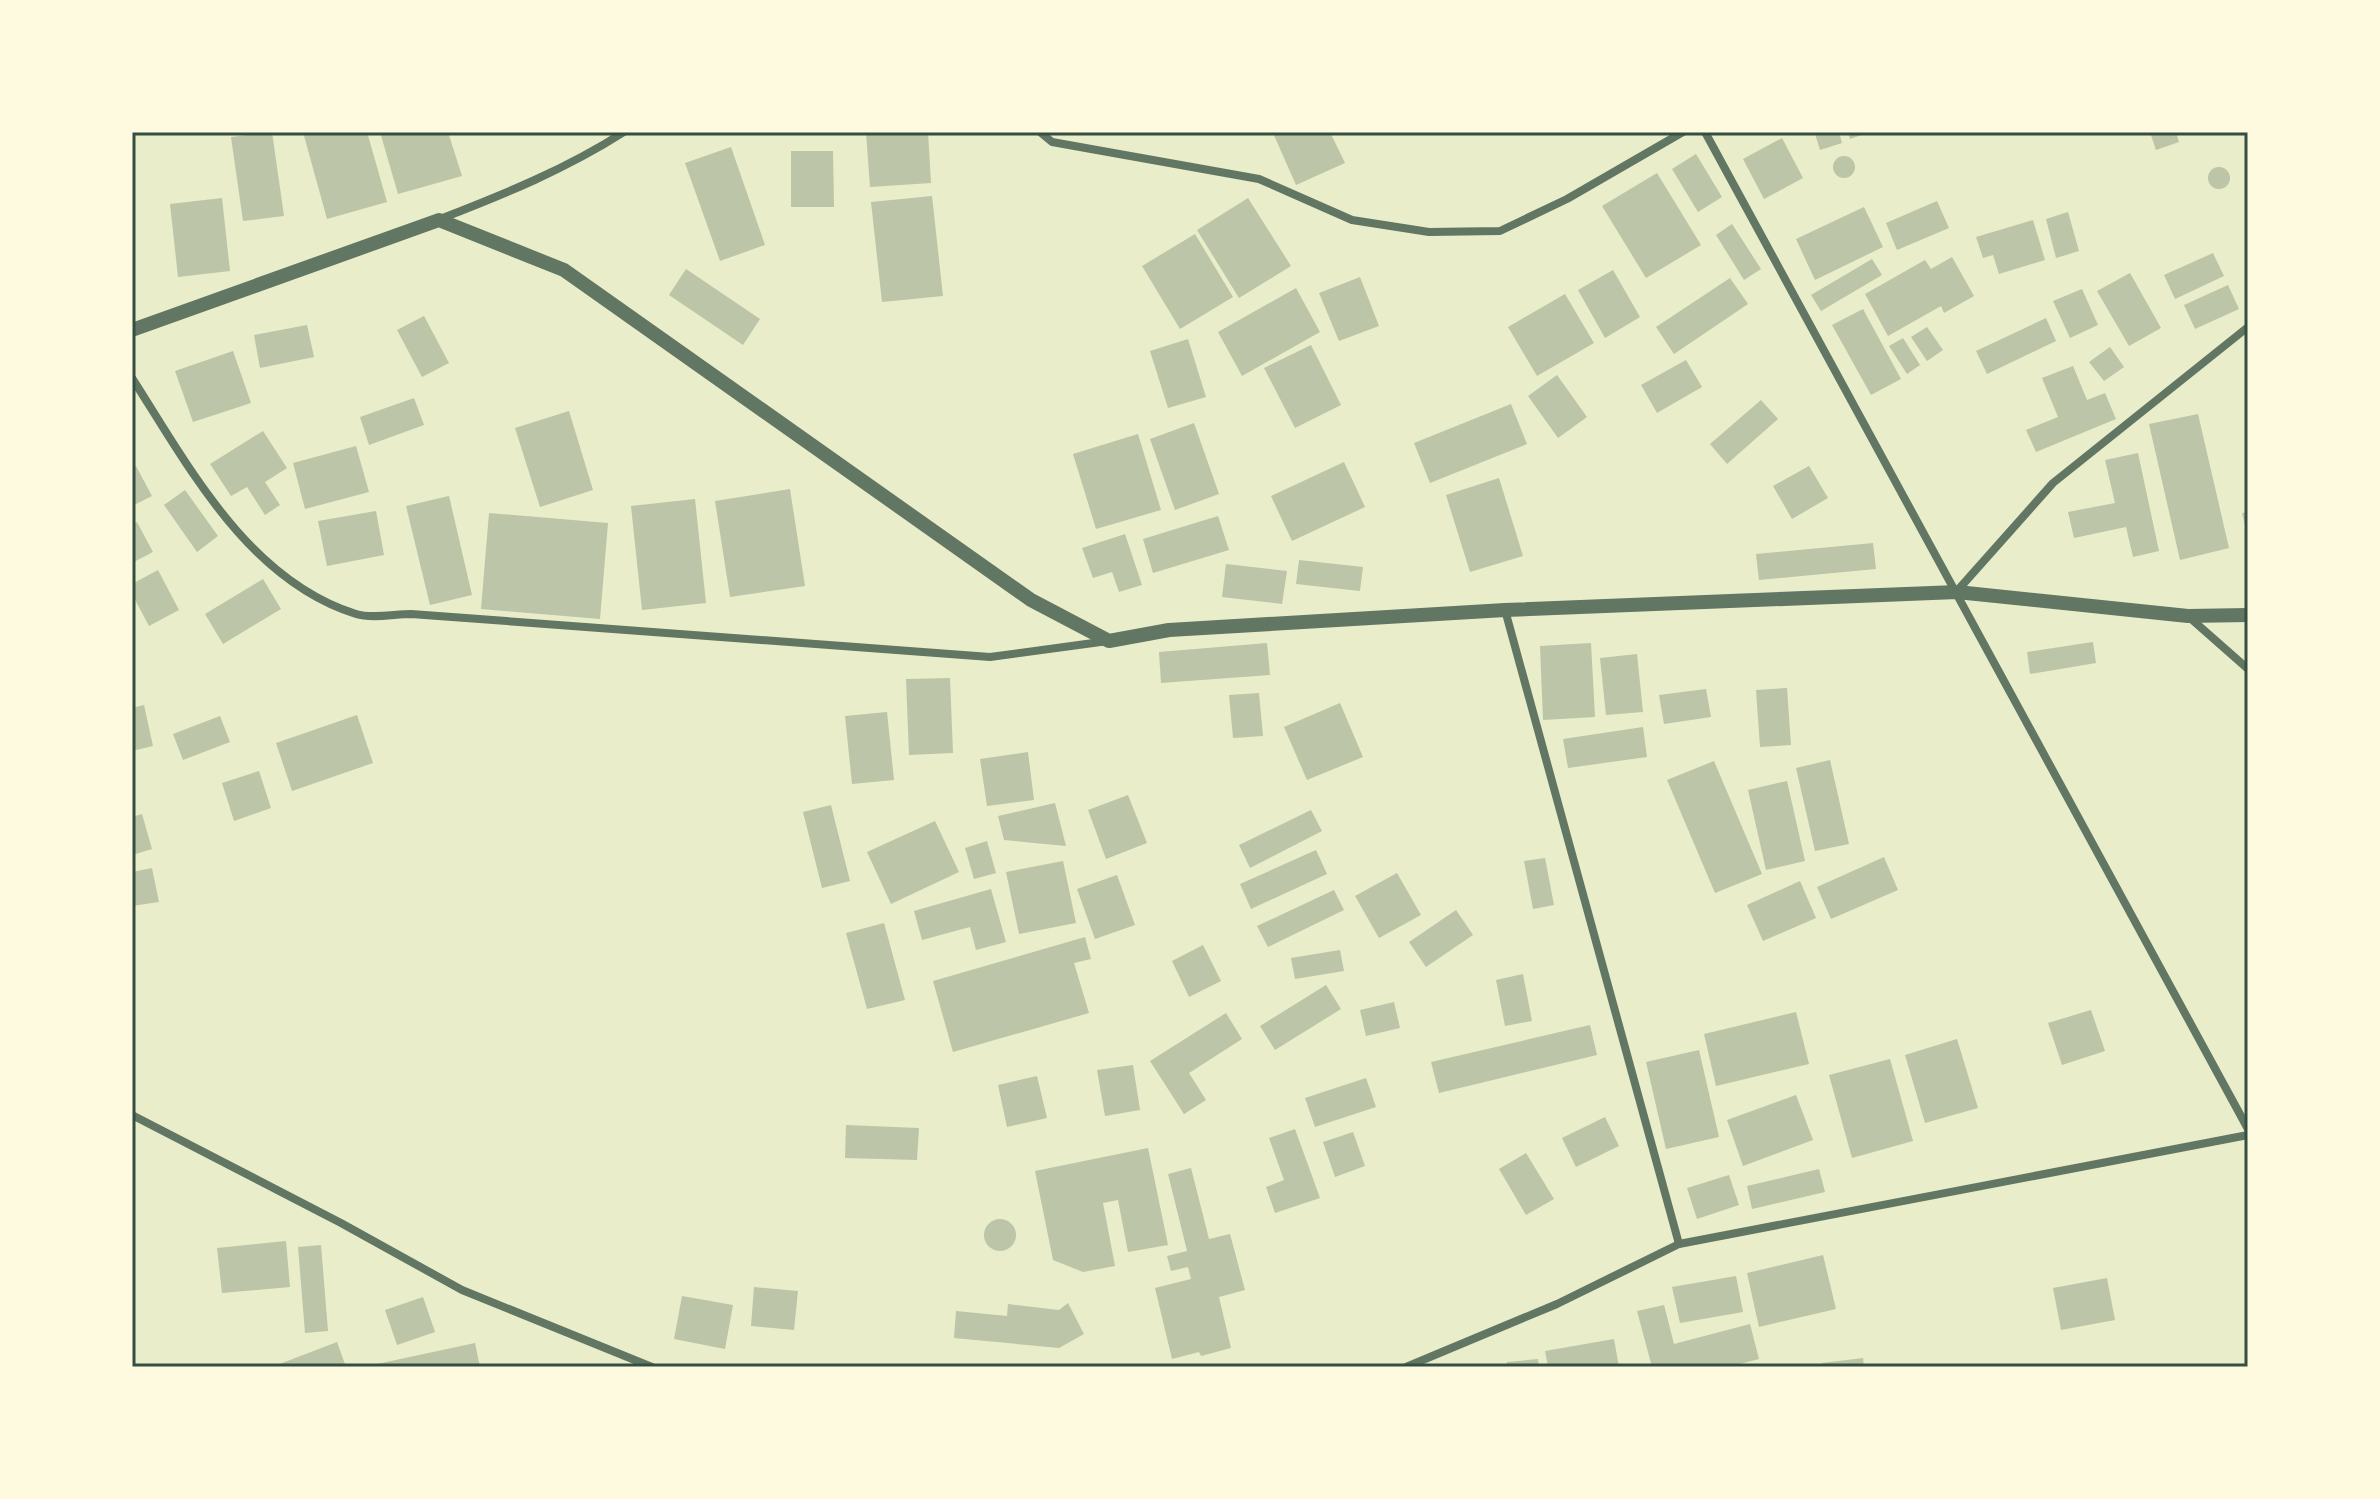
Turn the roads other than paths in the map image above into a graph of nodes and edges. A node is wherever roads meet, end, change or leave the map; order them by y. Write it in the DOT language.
graph roads {
  1 [pos="624,132"];
  2 [pos="1040,132"];
  3 [pos="1683,132"];
  4 [pos="1705,132"];
  5 [pos="439,220"];
  6 [pos="2248,327"];
  7 [pos="132,330"];
  8 [pos="132,378"];
  9 [pos="1957,592"];
  10 [pos="1505,610"];
  11 [pos="2248,615"];
  12 [pos="2188,616"];
  13 [pos="1109,641"];
  14 [pos="2248,669"];
  15 [pos="132,1115"];
  16 [pos="2248,1132"];
  17 [pos="1679,1244"];
  18 [pos="652,1367"];
  19 [pos="1406,1367"];
  1 -- 5 [label="street"];
  2 -- 3 [label="street"];
  4 -- 9 [label="street"];
  5 -- 7 [label="street"];
  5 -- 13 [label="street"];
  6 -- 9 [label="street"];
  8 -- 13 [label="street"];
  9 -- 10 [label="street"];
  9 -- 12 [label="street"];
  9 -- 16 [label="street"];
  10 -- 13 [label="street"];
  10 -- 17 [label="street"];
  11 -- 12 [label="street"];
  12 -- 14 [label="street"];
  15 -- 18 [label="street"];
  16 -- 17 [label="street"];
  17 -- 19 [label="street"];
}
